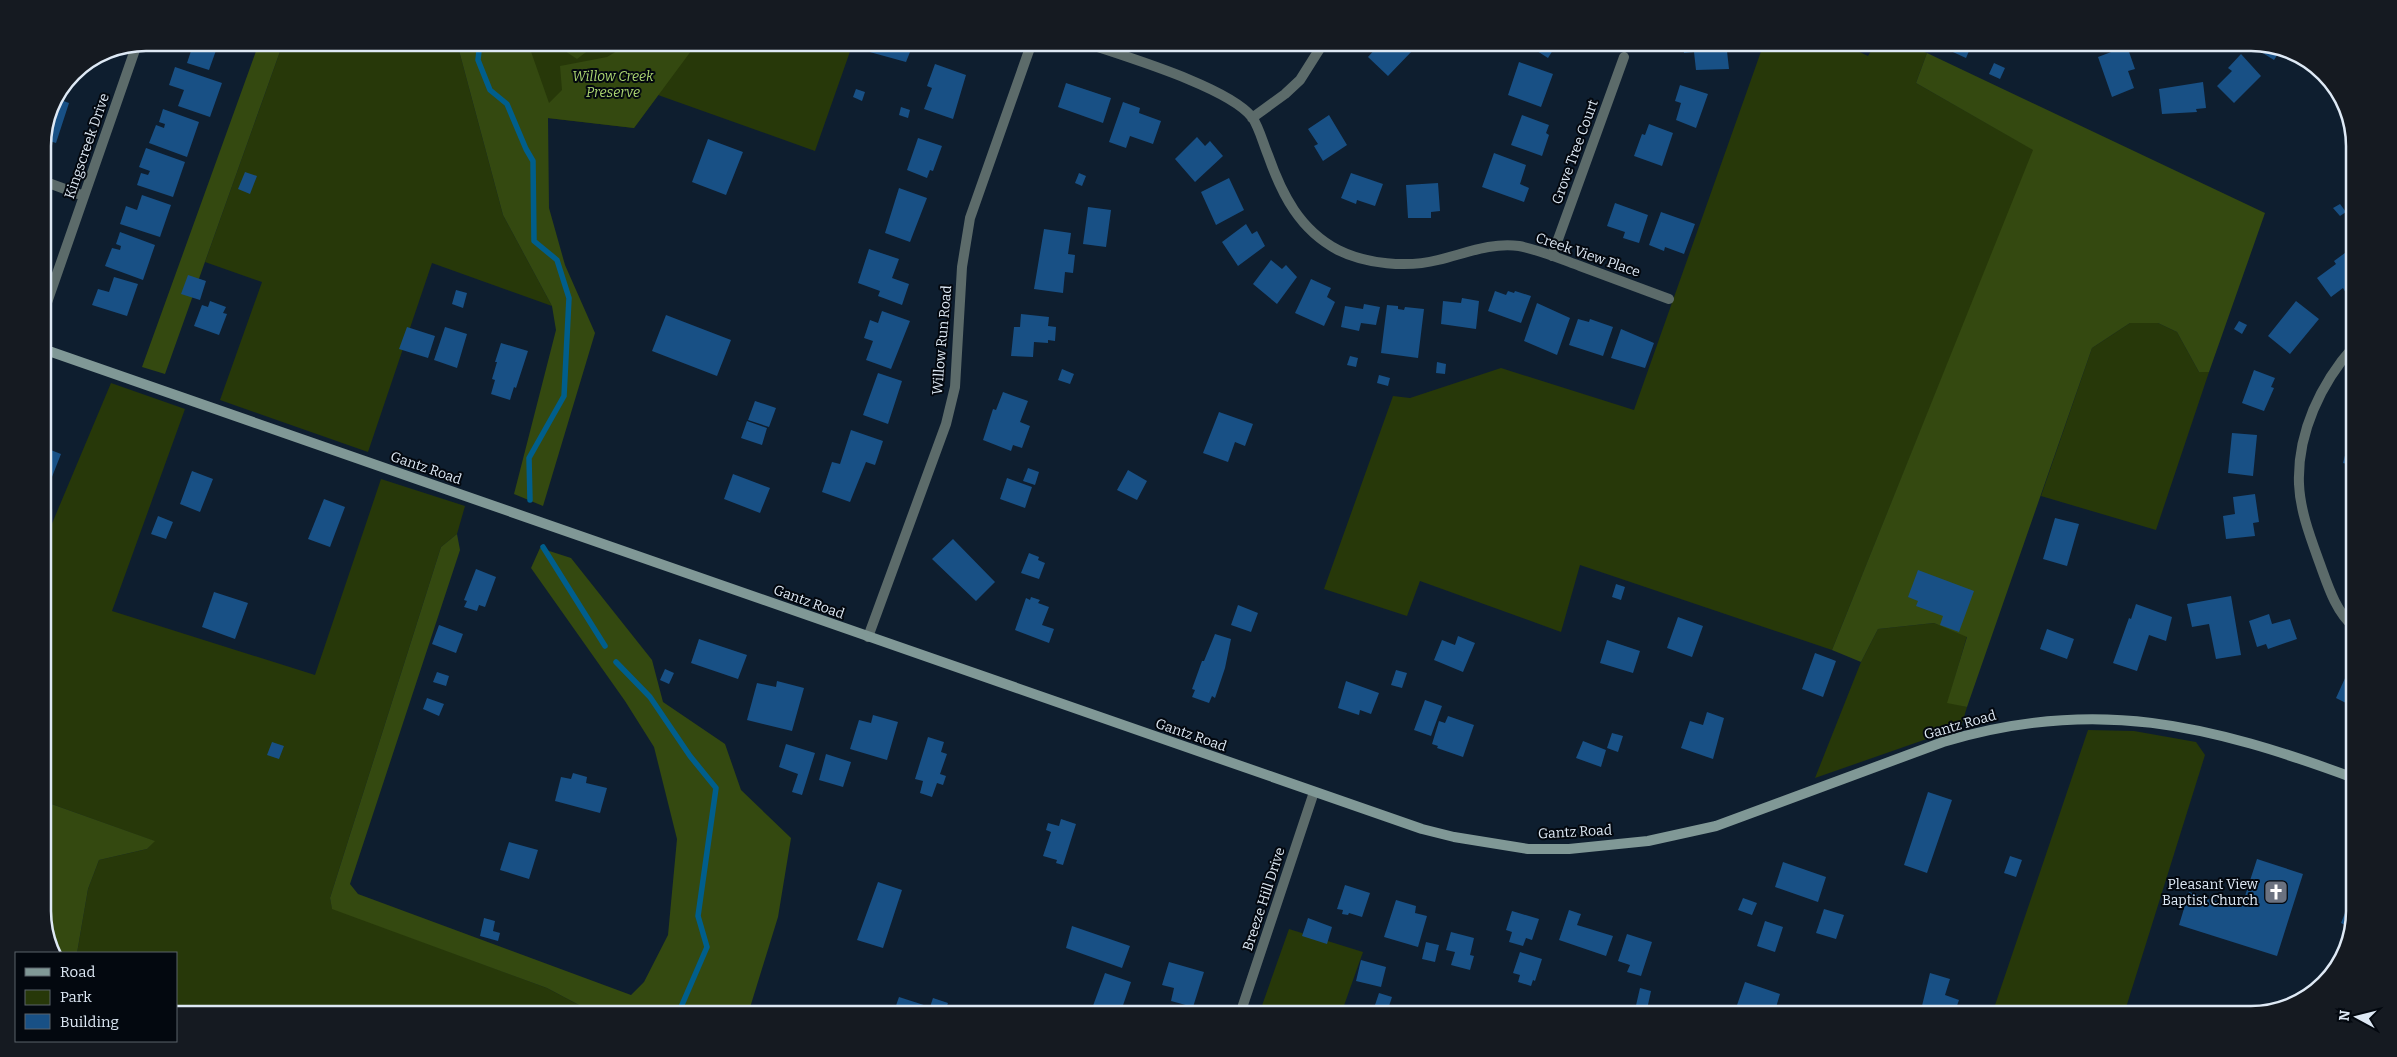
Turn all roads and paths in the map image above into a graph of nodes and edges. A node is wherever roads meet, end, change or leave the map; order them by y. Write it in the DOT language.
graph roads {
  1 [pos="1029,51"];
  2 [pos="1109,51"];
  3 [pos="1318,51"];
  4 [pos="134,52"];
  5 [pos="1624,57"];
  6 [pos="1252,118"];
  7 [pos="51,184"];
  8 [pos="84,196"];
  9 [pos="1552,256"];
  10 [pos="51,291"];
  11 [pos="1669,299"];
  12 [pos="51,352"];
  13 [pos="2346,357"];
  14 [pos="2346,618"];
  15 [pos="868,637"];
  16 [pos="2346,775"];
  17 [pos="1314,792"];
  18 [pos="1243,1006"];
  1 -- 15 [label="street, Willow Run Road"];
  2 -- 6 [label="street, Creek View Place"];
  3 -- 6 [label="street"];
  4 -- 8 [label="street, Kingscreek Drive"];
  5 -- 9 [label="street, Grove Tree Court"];
  6 -- 9 [label="street, Creek View Place"];
  7 -- 8 [label="street"];
  8 -- 10 [label="street, Kingscreek Drive"];
  9 -- 11 [label="street, Creek View Place"];
  12 -- 15 [label="main road, Gantz Road"];
  13 -- 14 [label="street"];
  15 -- 17 [label="main road, Gantz Road"];
  16 -- 17 [label="main road, Gantz Road"];
  17 -- 18 [label="street, Breeze Hill Drive"];
}
